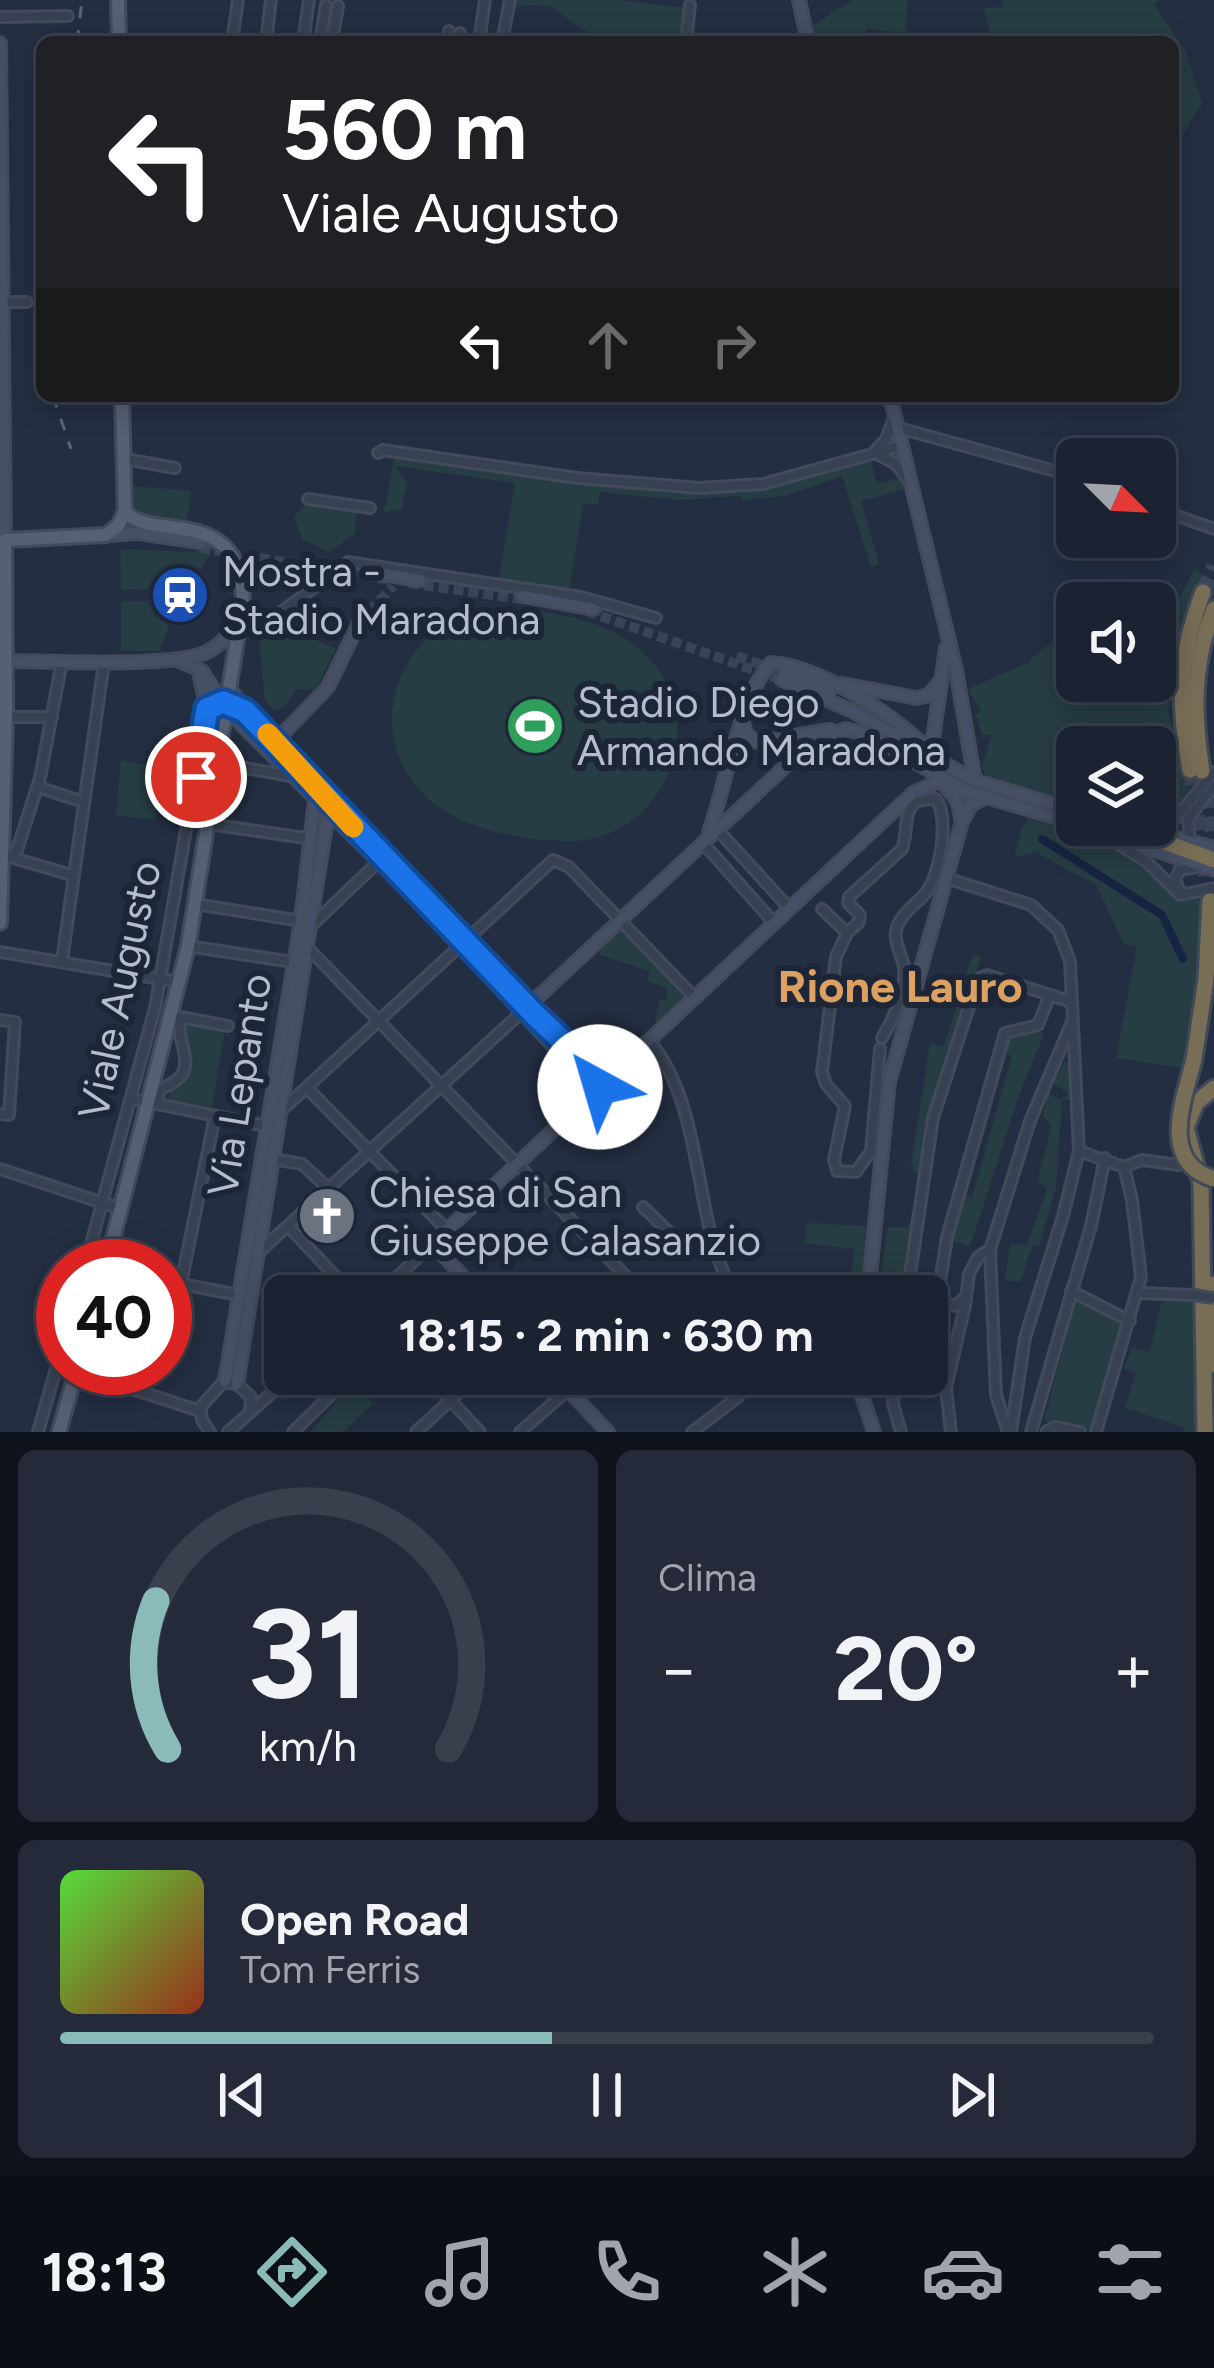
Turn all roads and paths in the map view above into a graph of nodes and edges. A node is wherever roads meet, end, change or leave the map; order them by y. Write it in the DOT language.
graph roads {
  1 [pos="118,0"];
  2 [pos="238,0"];
  3 [pos="271,0"];
  4 [pos="485,0"];
  5 [pos="510,0"];
  6 [pos="799,0"];
  7 [pos="309,1"];
  8 [pos="326,4"];
  9 [pos="690,5"];
  10 [pos="338,6"];
  11 [pos="68,16"];
  12 [pos="0,17"];
  13 [pos="119,36"];
  14 [pos="233,36"];
  15 [pos="267,36"];
  16 [pos="304,36"];
  17 [pos="321,36"];
  18 [pos="333,36"];
  19 [pos="480,36"];
  20 [pos="503,36"];
  21 [pos="687,36"];
  22 [pos="807,36"];
  23 [pos="0,43"];
  24 [pos="2,302"];
  25 [pos="27,302"];
  26 [pos="122,402"];
  27 [pos="891,402"];
  28 [pos="896,422"];
  29 [pos="902,446"];
  30 [pos="874,452"];
  31 [pos="378,453"];
  32 [pos="124,459"];
  33 [pos="175,467"];
  34 [pos="1056,471"];
  35 [pos="910,482"];
  36 [pos="308,500"];
  37 [pos="370,508"];
  38 [pos="1176,515"];
  39 [pos="133,526"];
  40 [pos="1214,529"];
  41 [pos="106,535"];
  42 [pos="5,540"];
  43 [pos="200,545"];
  44 [pos="382,574"];
  45 [pos="393,586"];
  46 [pos="1203,592"];
  47 [pos="523,596"];
  48 [pos="242,609"];
  49 [pos="594,609"];
  50 [pos="1214,609"];
  51 [pos="656,618"];
  52 [pos="359,623"];
  53 [pos="257,629"];
  54 [pos="947,639"];
  55 [pos="104,660"];
  56 [pos="7,661"];
  57 [pos="62,661"];
  58 [pos="181,661"];
  59 [pos="783,676"];
  60 [pos="942,678"];
  61 [pos="830,681"];
  62 [pos="214,687"];
  63 [pos="230,687"];
  64 [pos="960,696"];
  65 [pos="939,699"];
  66 [pos="207,709"];
  67 [pos="231,713"];
  68 [pos="6,717"];
  69 [pos="52,717"];
  70 [pos="743,719"];
  71 [pos="845,730"];
  72 [pos="276,741"];
  73 [pos="921,749"];
  74 [pos="218,763"];
  75 [pos="1202,771"];
  76 [pos="290,776"];
  77 [pos="941,780"];
  78 [pos="975,781"];
  79 [pos="38,787"];
  80 [pos="1207,794"];
  81 [pos="986,797"];
  82 [pos="77,800"];
  83 [pos="315,800"];
  84 [pos="1056,806"];
  85 [pos="1056,818"];
  86 [pos="1176,818"];
  87 [pos="188,821"];
  88 [pos="331,821"];
  89 [pos="962,822"];
  90 [pos="208,824"];
  91 [pos="708,835"];
  92 [pos="1176,836"];
  93 [pos="312,839"];
  94 [pos="1190,841"];
  95 [pos="1121,846"];
  96 [pos="1146,846"];
  97 [pos="1166,846"];
  98 [pos="1214,848"];
  99 [pos="6,857"];
  100 [pos="745,858"];
  101 [pos="378,862"];
  102 [pos="1212,866"];
  103 [pos="729,872"];
  104 [pos="68,874"];
  105 [pos="946,878"];
  106 [pos="1212,895"];
  107 [pos="1184,896"];
  108 [pos="195,904"];
  109 [pos="822,909"];
  110 [pos="791,910"];
  111 [pos="619,920"];
  112 [pos="0,923"];
  113 [pos="776,924"];
  114 [pos="1214,926"];
  115 [pos="847,932"];
  116 [pos="305,933"];
  117 [pos="461,941"];
  118 [pos="188,946"];
  119 [pos="0,952"];
  120 [pos="62,961"];
  121 [pos="293,962"];
  122 [pos="161,979"];
  123 [pos="180,982"];
  124 [pos="1050,995"];
  125 [pos="694,998"];
  126 [pos="1072,1002"];
  127 [pos="525,1009"];
  128 [pos="177,1016"];
  129 [pos="378,1019"];
  130 [pos="0,1020"];
  131 [pos="1073,1021"];
  132 [pos="228,1026"];
  133 [pos="649,1041"];
  134 [pos="1058,1054"];
  135 [pos="1074,1056"];
  136 [pos="626,1062"];
  137 [pos="577,1063"];
  138 [pos="443,1085"];
  139 [pos="600,1087"];
  140 [pos="307,1088"];
  141 [pos="1209,1091"];
  142 [pos="131,1099"];
  143 [pos="153,1104"];
  144 [pos="280,1111"];
  145 [pos="0,1114"];
  146 [pos="215,1116"];
  147 [pos="266,1126"];
  148 [pos="1079,1151"];
  149 [pos="370,1152"];
  150 [pos="1105,1158"];
  151 [pos="273,1159"];
  152 [pos="518,1164"];
  153 [pos="1178,1165"];
  154 [pos="1124,1167"];
  155 [pos="0,1169"];
  156 [pos="1214,1179"];
  157 [pos="328,1190"];
  158 [pos="103,1203"];
  159 [pos="643,1207"];
  160 [pos="122,1209"];
  161 [pos="288,1226"];
  162 [pos="447,1230"];
  163 [pos="673,1236"];
  164 [pos="93,1239"];
  165 [pos="114,1239"];
  166 [pos="431,1243"];
  167 [pos="990,1250"];
  168 [pos="258,1253"];
  169 [pos="334,1275"];
  170 [pos="399,1275"];
  171 [pos="459,1275"];
  172 [pos="625,1275"];
  173 [pos="725,1275"];
  174 [pos="870,1275"];
  175 [pos="913,1275"];
  176 [pos="938,1275"];
  177 [pos="1214,1284"];
  178 [pos="1071,1292"];
  179 [pos="1138,1293"];
  180 [pos="239,1295"];
  181 [pos="964,1297"];
  182 [pos="1214,1298"];
  183 [pos="948,1304"];
  184 [pos="1130,1321"];
  185 [pos="231,1383"];
  186 [pos="55,1395"];
  187 [pos="64,1395"];
  188 [pos="151,1395"];
  189 [pos="269,1395"];
  190 [pos="331,1395"];
  191 [pos="446,1395"];
  192 [pos="456,1395"];
  193 [pos="562,1395"];
  194 [pos="573,1395"];
  195 [pos="739,1395"];
  196 [pos="863,1395"];
  197 [pos="894,1395"];
  198 [pos="451,1400"];
  199 [pos="200,1411"];
  200 [pos="250,1412"];
  201 [pos="1032,1428"];
  202 [pos="1047,1431"];
  203 [pos="38,1432"];
  204 [pos="59,1432"];
  205 [pos="210,1432"];
  206 [pos="228,1432"];
  207 [pos="293,1432"];
  208 [pos="416,1432"];
  209 [pos="480,1432"];
  210 [pos="520,1432"];
  211 [pos="608,1432"];
  212 [pos="692,1432"];
  213 [pos="874,1432"];
  214 [pos="901,1432"];
  215 [pos="951,1432"];
  216 [pos="1009,1432"];
  217 [pos="1080,1432"];
  218 [pos="1096,1432"];
  219 [pos="1207,1432"];
  1 -- 13 [label="main road"];
  2 -- 14 [label="street"];
  3 -- 15 [label="street"];
  4 -- 19 [label="street"];
  5 -- 20 [label="street"];
  6 -- 22 [label="main road"];
  7 -- 16 [label="street"];
  8 -- 17 [label="street"];
  9 -- 21 [label="street"];
  10 -- 18 [label="street"];
  11 -- 12 [label="street"];
  23 -- 24 [label="main road"];
  24 -- 25 [label="street"];
  24 -- 42 [label="main road"];
  26 -- 32 [label="main road"];
  27 -- 28 [label="main road"];
  28 -- 29 [label="main road"];
  28 -- 30 [label="street"];
  28 -- 34 [label="street"];
  29 -- 30 [label="street"];
  29 -- 35 [label="main road"];
  30 -- 31 [label="street"];
  30 -- 35 [label="street"];
  32 -- 33 [label="street"];
  32 -- 39 [label="main road"];
  35 -- 54 [label="main road"];
  36 -- 37 [label="street"];
  38 -- 40 [label="street"];
  39 -- 41 [label="main road"];
  39 -- 41 [label="main road"];
  39 -- 43 [label="main road"];
  39 -- 48 [label="main road"];
  41 -- 42 [label="main road"];
  42 -- 56 [label="main road"];
  44 -- 45 [label="main road"];
  46 -- 75 [label="highway"];
  47 -- 49 [label="main road"];
  48 -- 58 [label="main road"];
  48 -- 63 [label="main road, Viale Augusto"];
  50 -- 75 [label="highway"];
  51 -- 53 [label="street"];
  52 -- 72 [label="main road"];
  54 -- 60 [label="main road"];
  54 -- 64 [label="main road"];
  55 -- 57 [label="main road"];
  55 -- 58 [label="main road"];
  55 -- 120 [label="street"];
  56 -- 57 [label="main road"];
  56 -- 68 [label="main road"];
  57 -- 69 [label="street"];
  58 -- 62 [label="main road"];
  58 -- 66 [label="main road"];
  59 -- 73 [label="main road"];
  60 -- 61 [label="main road"];
  60 -- 65 [label="main road"];
  61 -- 70 [label="main road"];
  61 -- 73 [label="main road"];
  62 -- 63 [label="main road"];
  62 -- 67 [label="main road"];
  63 -- 67 [label="main road, Viale Augusto"];
  64 -- 65 [label="main road"];
  64 -- 78 [label="main road"];
  65 -- 73 [label="main road"];
  66 -- 67 [label="main road"];
  66 -- 87 [label="street, Viale Augusto"];
  67 -- 72 [label="main road"];
  67 -- 74 [label="main road, Viale Augusto"];
  67 -- 76 [label="main road"];
  68 -- 69 [label="street"];
  68 -- 99 [label="main road"];
  69 -- 79 [label="street"];
  70 -- 71 [label="main road"];
  70 -- 91 [label="main road"];
  71 -- 77 [label="main road"];
  71 -- 91 [label="main road"];
  72 -- 117 [label="main road"];
  73 -- 78 [label="main road"];
  74 -- 76 [label="street"];
  74 -- 90 [label="main road, Viale Augusto"];
  75 -- 80 [label="street"];
  76 -- 83 [label="main road"];
  77 -- 81 [label="main road"];
  77 -- 89 [label="main road"];
  77 -- 110 [label="main road"];
  78 -- 84 [label="main road"];
  79 -- 82 [label="street"];
  79 -- 99 [label="street"];
  80 -- 86 [label="street"];
  80 -- 94 [label="street"];
  81 -- 85 [label="main road"];
  81 -- 89 [label="main road"];
  83 -- 88 [label="main road"];
  83 -- 93 [label="main road, Via Lepanto"];
  87 -- 90 [label="street"];
  87 -- 122 [label="street, Viale Augusto"];
  88 -- 101 [label="main road"];
  88 -- 116 [label="main road, Via Lepanto"];
  89 -- 105 [label="main road"];
  90 -- 93 [label="street"];
  90 -- 108 [label="main road, Viale Augusto"];
  91 -- 100 [label="street"];
  91 -- 103 [label="street"];
  91 -- 111 [label="main road"];
  92 -- 94 [label="main road"];
  93 -- 116 [label="main road, Via Lepanto"];
  94 -- 98 [label="main road"];
  95 -- 107 [label="street"];
  96 -- 102 [label="main road"];
  97 -- 102 [label="highway"];
  99 -- 104 [label="street"];
  99 -- 112 [label="main road"];
  100 -- 103 [label="street"];
  100 -- 110 [label="street"];
  101 -- 116 [label="street"];
  101 -- 117 [label="main road"];
  102 -- 107 [label="street"];
  103 -- 113 [label="street"];
  105 -- 126 [label="street"];
  105 -- 174 [label="main road"];
  106 -- 107 [label="street"];
  106 -- 114 [label="highway"];
  106 -- 156 [label="highway, bridge"];
  108 -- 116 [label="street"];
  108 -- 118 [label="main road, Viale Augusto"];
  109 -- 115 [label="street"];
  110 -- 113 [label="main road"];
  111 -- 117 [label="street"];
  111 -- 125 [label="street"];
  111 -- 127 [label="main road"];
  113 -- 125 [label="main road"];
  115 -- 115 [label="street"];
  116 -- 121 [label="main road, Via Lepanto"];
  116 -- 129 [label="street"];
  116 -- 144 [label="main road, Via Lepanto"];
  117 -- 127 [label="main road"];
  117 -- 129 [label="street"];
  118 -- 121 [label="street"];
  118 -- 123 [label="main road, Viale Augusto"];
  119 -- 120 [label="street"];
  120 -- 122 [label="street"];
  121 -- 147 [label="main road, Via Lepanto"];
  122 -- 123 [label="street"];
  122 -- 142 [label="street, Viale Augusto"];
  123 -- 128 [label="main road, Viale Augusto"];
  124 -- 126 [label="street"];
  124 -- 175 [label="street"];
  124 -- 176 [label="street"];
  125 -- 133 [label="main road"];
  126 -- 131 [label="street"];
  127 -- 137 [label="main road"];
  127 -- 138 [label="street"];
  128 -- 132 [label="street"];
  128 -- 143 [label="main road, Viale Augusto"];
  128 -- 143 [label="street"];
  129 -- 138 [label="street"];
  129 -- 140 [label="street"];
  130 -- 145 [label="street"];
  131 -- 134 [label="street"];
  131 -- 135 [label="street"];
  133 -- 136 [label="main road"];
  133 -- 173 [label="street"];
  134 -- 135 [label="street"];
  134 -- 167 [label="street"];
  135 -- 148 [label="street"];
  136 -- 137 [label="main road"];
  136 -- 139 [label="main road"];
  137 -- 139 [label="main road"];
  138 -- 149 [label="street"];
  138 -- 152 [label="street"];
  139 -- 152 [label="main road"];
  140 -- 144 [label="street"];
  140 -- 149 [label="street"];
  141 -- 219 [label="highway"];
  142 -- 143 [label="street"];
  142 -- 158 [label="street, Viale Augusto"];
  143 -- 146 [label="street"];
  143 -- 160 [label="main road, Viale Augusto"];
  144 -- 147 [label="main road"];
  144 -- 151 [label="main road, Via Lepanto"];
  146 -- 147 [label="street"];
  146 -- 180 [label="street"];
  147 -- 180 [label="main road, Via Lepanto"];
  148 -- 150 [label="street"];
  148 -- 216 [label="street"];
  149 -- 157 [label="street"];
  149 -- 162 [label="street"];
  150 -- 154 [label="street"];
  150 -- 178 [label="street"];
  151 -- 157 [label="street"];
  151 -- 168 [label="main road, Via Lepanto"];
  152 -- 162 [label="main road"];
  152 -- 172 [label="street"];
  153 -- 154 [label="street"];
  154 -- 179 [label="street"];
  155 -- 158 [label="street"];
  157 -- 161 [label="street"];
  158 -- 160 [label="street"];
  158 -- 164 [label="street, Viale Augusto"];
  159 -- 163 [label="street"];
  160 -- 165 [label="main road, Viale Augusto"];
  161 -- 168 [label="street"];
  161 -- 169 [label="street"];
  162 -- 166 [label="main road"];
  166 -- 170 [label="street"];
  166 -- 171 [label="main road"];
  167 -- 181 [label="street"];
  167 -- 216 [label="street"];
  168 -- 185 [label="main road, Via Lepanto"];
  177 -- 219 [label="highway"];
  178 -- 184 [label="street"];
  178 -- 201 [label="street"];
  179 -- 182 [label="street, bridge"];
  179 -- 184 [label="street"];
  180 -- 185 [label="main road, Via Lepanto"];
  181 -- 183 [label="street"];
  181 -- 215 [label="street"];
  184 -- 218 [label="street"];
  185 -- 199 [label="street"];
  185 -- 200 [label="street"];
  186 -- 203 [label="street"];
  187 -- 204 [label="main road"];
  188 -- 199 [label="street"];
  189 -- 200 [label="street"];
  190 -- 207 [label="street"];
  191 -- 198 [label="street"];
  192 -- 198 [label="street"];
  193 -- 210 [label="street"];
  194 -- 211 [label="main road"];
  195 -- 212 [label="street"];
  196 -- 213 [label="main road"];
  197 -- 214 [label="street"];
  198 -- 208 [label="street"];
  198 -- 209 [label="street"];
  199 -- 205 [label="street"];
  200 -- 206 [label="street"];
  201 -- 202 [label="street"];
  202 -- 217 [label="street"];
}
